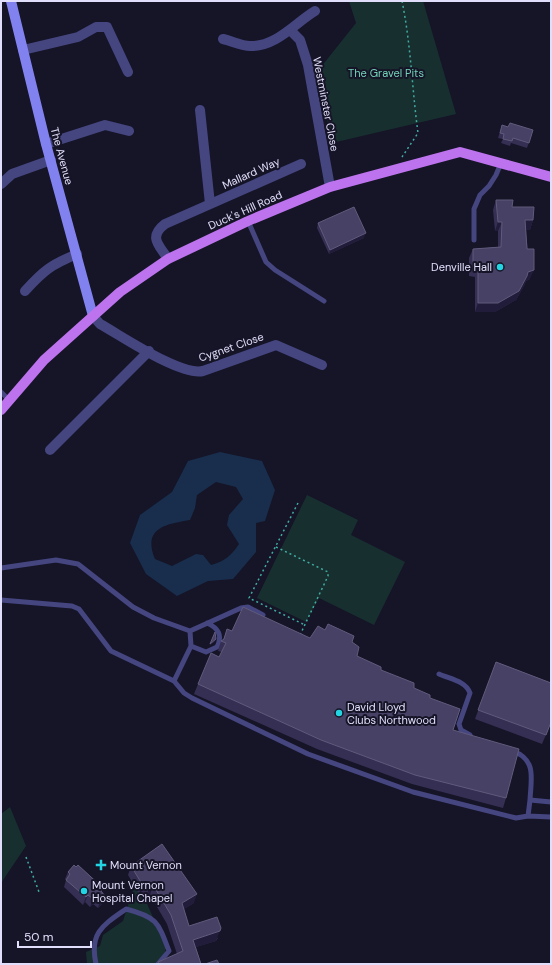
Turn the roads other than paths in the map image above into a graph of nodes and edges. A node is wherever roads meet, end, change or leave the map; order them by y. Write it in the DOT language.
graph roads {
  1 [pos="11,1"];
  2 [pos="315,11"];
  3 [pos="290,30"];
  4 [pos="223,39"];
  5 [pos="23,50"];
  6 [pos="128,72"];
  7 [pos="200,110"];
  8 [pos="129,131"];
  9 [pos="46,144"];
  10 [pos="50,160"];
  11 [pos="501,162"];
  12 [pos="301,164"];
  13 [pos="551,177"];
  14 [pos="1,184"];
  15 [pos="330,186"];
  16 [pos="210,204"];
  17 [pos="248,220"];
  18 [pos="474,240"];
  19 [pos="77,254"];
  20 [pos="168,259"];
  21 [pos="25,291"];
  22 [pos="324,301"];
  23 [pos="93,316"];
  24 [pos="149,351"];
  25 [pos="322,365"];
  26 [pos="1,392"];
  27 [pos="9,400"];
  28 [pos="1,410"];
  29 [pos="50,450"];
  30 [pos="1,568"];
  31 [pos="1,600"];
  32 [pos="263,615"];
  33 [pos="206,623"];
  34 [pos="190,632"];
  35 [pos="191,646"];
  36 [pos="439,674"];
  37 [pos="174,682"];
  38 [pos="473,736"];
  39 [pos="509,750"];
  40 [pos="530,800"];
  41 [pos="551,802"];
  42 [pos="528,816"];
  43 [pos="551,818"];
  44 [pos="96,964"];
  45 [pos="158,964"];
  1 -- 5 [label="street, The Avenue"];
  2 -- 3 [label="street"];
  3 -- 4 [label="street"];
  3 -- 15 [label="street, Westminster Close"];
  5 -- 6 [label="street"];
  5 -- 9 [label="street, The Avenue"];
  7 -- 16 [label="street, Mallard Way"];
  8 -- 9 [label="street"];
  9 -- 10 [label="street, The Avenue"];
  10 -- 14 [label="street"];
  10 -- 19 [label="street, The Avenue"];
  11 -- 13 [label="main road, Duck's Hill Road"];
  11 -- 15 [label="main road, Duck's Hill Road"];
  11 -- 18 [label="lane"];
  12 -- 16 [label="street, Mallard Way"];
  15 -- 17 [label="main road, Duck's Hill Road"];
  16 -- 20 [label="street, Mallard Way"];
  17 -- 20 [label="main road, Duck's Hill Road"];
  17 -- 22 [label="lane"];
  19 -- 21 [label="street"];
  19 -- 23 [label="street, The Avenue"];
  20 -- 23 [label="main road, Duck's Hill Road"];
  23 -- 24 [label="street, Cygnet Close"];
  23 -- 27 [label="main road, Duck's Hill Road"];
  24 -- 25 [label="street, Cygnet Close"];
  24 -- 29 [label="street"];
  26 -- 27 [label="lane"];
  27 -- 28 [label="main road, Duck's Hill Road"];
  30 -- 34 [label="lane"];
  31 -- 37 [label="lane"];
  32 -- 33 [label="lane"];
  33 -- 34 [label="lane"];
  33 -- 35 [label="lane"];
  34 -- 35 [label="lane"];
  35 -- 37 [label="lane"];
  36 -- 38 [label="lane"];
  37 -- 42 [label="lane"];
  39 -- 40 [label="lane"];
  40 -- 41 [label="lane"];
  40 -- 42 [label="lane"];
  42 -- 43 [label="lane"];
  44 -- 45 [label="lane"];
}
